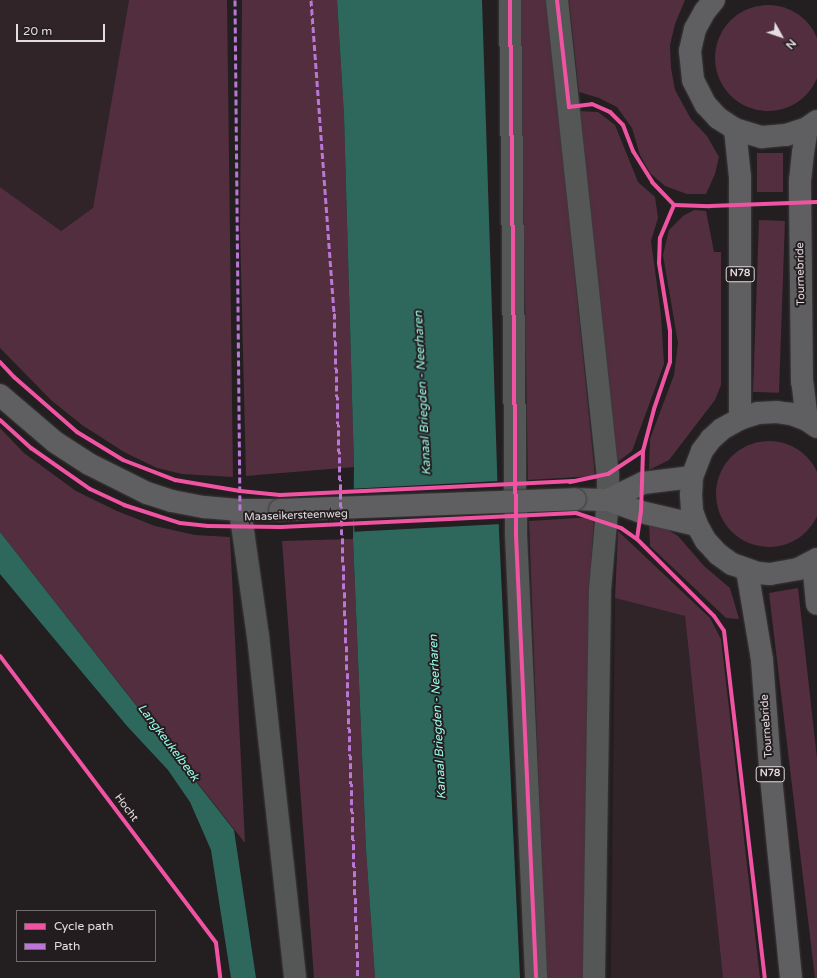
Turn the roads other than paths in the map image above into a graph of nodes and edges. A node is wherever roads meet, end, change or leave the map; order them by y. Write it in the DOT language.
graph roads {
  1 [pos="510,0"];
  2 [pos="557,0"];
  3 [pos="714,0"];
  4 [pos="812,125"];
  5 [pos="735,129"];
  6 [pos="0,395"];
  7 [pos="740,419"];
  8 [pos="812,423"];
  9 [pos="692,477"];
  10 [pos="608,500"];
  11 [pos="240,510"];
  12 [pos="697,525"];
  13 [pos="815,561"];
  14 [pos="747,570"];
  15 [pos="817,604"];
  16 [pos="295,978"];
  17 [pos="536,978"];
  18 [pos="594,978"];
  19 [pos="791,978"];
  1 -- 17 [label="street"];
  2 -- 10 [label="street"];
  3 -- 5 [label="main road, Tournebride"];
  4 -- 5 [label="main road, Tournebride"];
  4 -- 8 [label="main road, Tournebride"];
  5 -- 7 [label="main road, N78"];
  6 -- 11 [label="main road, Maaseikersteenweg"];
  7 -- 8 [label="main road, Tournebride"];
  7 -- 9 [label="main road, Tournebride"];
  9 -- 10 [label="main road, Maaseikersteenweg"];
  9 -- 12 [label="main road, Tournebride"];
  10 -- 11 [label="main road, Maaseikersteenweg, bridge"];
  10 -- 12 [label="main road, Maaseikersteenweg"];
  10 -- 18 [label="street"];
  11 -- 16 [label="street"];
  12 -- 14 [label="main road, Tournebride"];
  13 -- 14 [label="main road, Tournebride"];
  13 -- 15 [label="main road, Tournebride"];
  14 -- 19 [label="main road, Tournebride / N78"];
}
